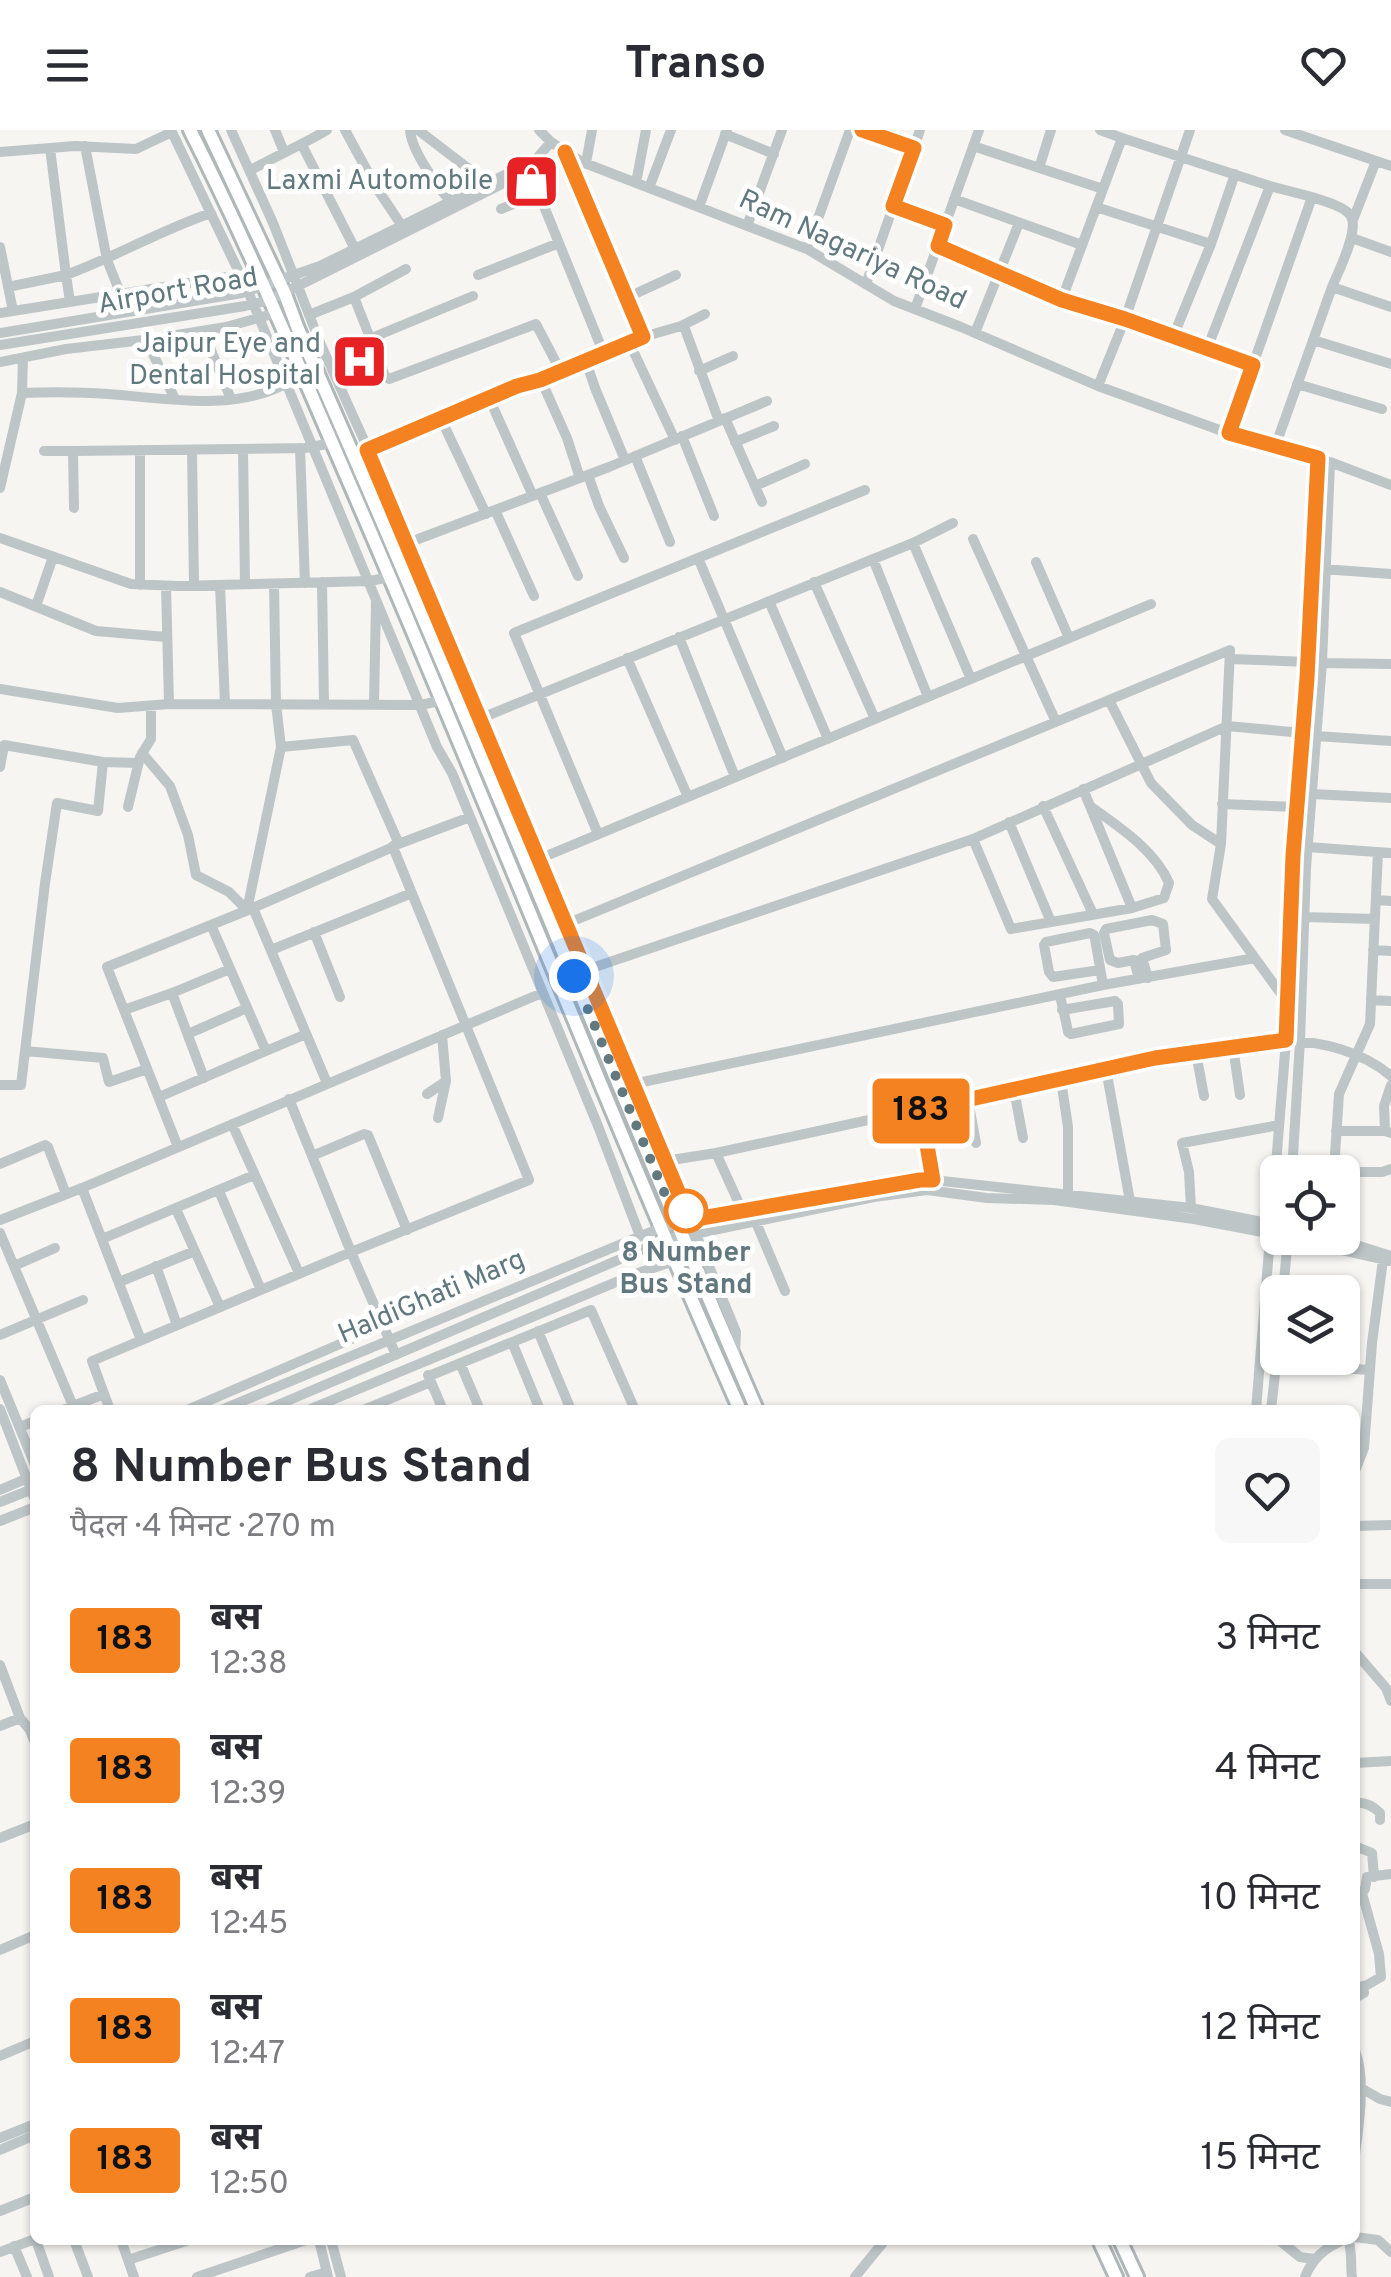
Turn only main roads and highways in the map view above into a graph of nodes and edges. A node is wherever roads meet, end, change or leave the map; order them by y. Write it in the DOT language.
graph roads {
  1 [pos="190,130"];
  2 [pos="208,130"];
  3 [pos="271,283"];
  4 [pos="738,1405"];
  5 [pos="755,1405"];
  6 [pos="1101,2245"];
  7 [pos="1122,2245"];
  8 [pos="1116,2277"];
  9 [pos="1136,2277"];
  1 -- 3 [label="main road"];
  2 -- 3 [label="main road"];
  3 -- 4 [label="main road"];
  3 -- 5 [label="main road"];
  6 -- 8 [label="main road"];
  7 -- 9 [label="main road"];
}
